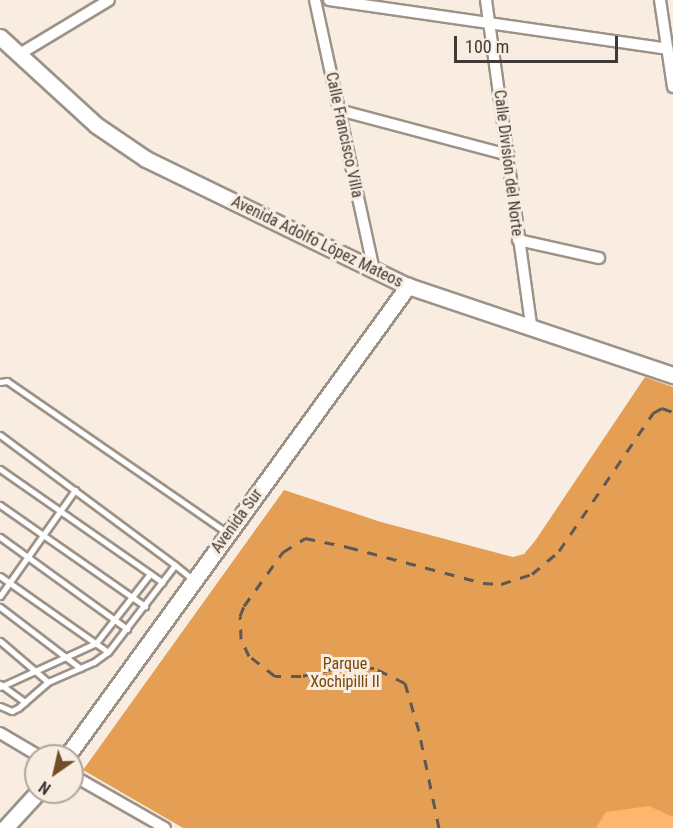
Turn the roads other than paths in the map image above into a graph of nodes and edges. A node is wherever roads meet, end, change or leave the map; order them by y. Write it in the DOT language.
graph roads {
  1 [pos="109,0"];
  2 [pos="315,0"];
  3 [pos="329,0"];
  4 [pos="486,0"];
  5 [pos="660,0"];
  6 [pos="490,25"];
  7 [pos="0,37"];
  8 [pos="667,49"];
  9 [pos="18,55"];
  10 [pos="673,87"];
  11 [pos="339,110"];
  12 [pos="508,154"];
  13 [pos="518,240"];
  14 [pos="599,258"];
  15 [pos="374,270"];
  16 [pos="408,286"];
  17 [pos="531,326"];
  18 [pos="673,375"];
  19 [pos="0,382"];
  20 [pos="0,435"];
  21 [pos="0,469"];
  22 [pos="75,490"];
  23 [pos="0,505"];
  24 [pos="60,511"];
  25 [pos="228,534"];
  26 [pos="44,535"];
  27 [pos="0,537"];
  28 [pos="28,557"];
  29 [pos="175,565"];
  30 [pos="150,574"];
  31 [pos="0,576"];
  32 [pos="195,580"];
  33 [pos="10,582"];
  34 [pos="162,582"];
  35 [pos="0,596"];
  36 [pos="133,597"];
  37 [pos="145,606"];
  38 [pos="0,607"];
  39 [pos="116,621"];
  40 [pos="127,629"];
  41 [pos="0,641"];
  42 [pos="96,643"];
  43 [pos="108,652"];
  44 [pos="66,657"];
  45 [pos="80,668"];
  46 [pos="34,670"];
  47 [pos="48,682"];
  48 [pos="1,685"];
  49 [pos="25,702"];
  50 [pos="0,706"];
  51 [pos="0,734"];
  52 [pos="76,744"];
  53 [pos="24,748"];
  54 [pos="84,782"];
  55 [pos="27,804"];
  56 [pos="158,826"];
  57 [pos="5,828"];
  1 -- 9 [label="street"];
  2 -- 11 [label="street, Calle Francisco Villa"];
  3 -- 6 [label="street"];
  4 -- 6 [label="street, Calle División del Norte"];
  5 -- 8 [label="street"];
  6 -- 8 [label="street"];
  6 -- 12 [label="street, Calle División del Norte"];
  7 -- 9 [label="street, Avenida Adolfo López Mateos"];
  8 -- 10 [label="street"];
  9 -- 15 [label="street, Avenida Adolfo López Mateos"];
  11 -- 12 [label="street"];
  11 -- 15 [label="street, Calle Francisco Villa"];
  12 -- 13 [label="street, Calle División del Norte"];
  13 -- 14 [label="street"];
  13 -- 17 [label="street, Calle División del Norte"];
  15 -- 16 [label="street, Avenida Adolfo López Mateos"];
  16 -- 17 [label="street, Avenida Adolfo López Mateos"];
  16 -- 25 [label="street, Avenida Sur"];
  17 -- 18 [label="street, Avenida Adolfo López Mateos"];
  19 -- 25 [label="lane"];
  20 -- 22 [label="lane"];
  21 -- 24 [label="lane"];
  22 -- 24 [label="lane"];
  22 -- 29 [label="lane"];
  23 -- 26 [label="lane"];
  24 -- 26 [label="lane"];
  24 -- 30 [label="lane"];
  25 -- 32 [label="street, Avenida Sur"];
  26 -- 28 [label="lane"];
  26 -- 36 [label="lane"];
  27 -- 28 [label="lane"];
  28 -- 33 [label="lane"];
  28 -- 39 [label="lane"];
  29 -- 32 [label="lane"];
  29 -- 34 [label="lane"];
  30 -- 34 [label="lane"];
  30 -- 36 [label="lane"];
  31 -- 33 [label="lane"];
  32 -- 52 [label="street, Avenida Sur"];
  33 -- 35 [label="lane"];
  33 -- 42 [label="lane"];
  34 -- 37 [label="lane"];
  36 -- 37 [label="lane"];
  36 -- 39 [label="lane"];
  37 -- 40 [label="lane"];
  38 -- 44 [label="lane"];
  39 -- 40 [label="lane"];
  39 -- 42 [label="lane"];
  40 -- 43 [label="lane"];
  41 -- 46 [label="lane"];
  42 -- 43 [label="lane"];
  42 -- 44 [label="lane"];
  43 -- 45 [label="lane"];
  44 -- 45 [label="lane"];
  44 -- 46 [label="lane"];
  45 -- 47 [label="lane"];
  46 -- 47 [label="lane"];
  46 -- 48 [label="lane"];
  47 -- 49 [label="lane"];
  48 -- 49 [label="lane"];
  49 -- 50 [label="lane"];
  51 -- 53 [label="street"];
  54 -- 56 [label="street"];
  55 -- 57 [label="street"];
}
